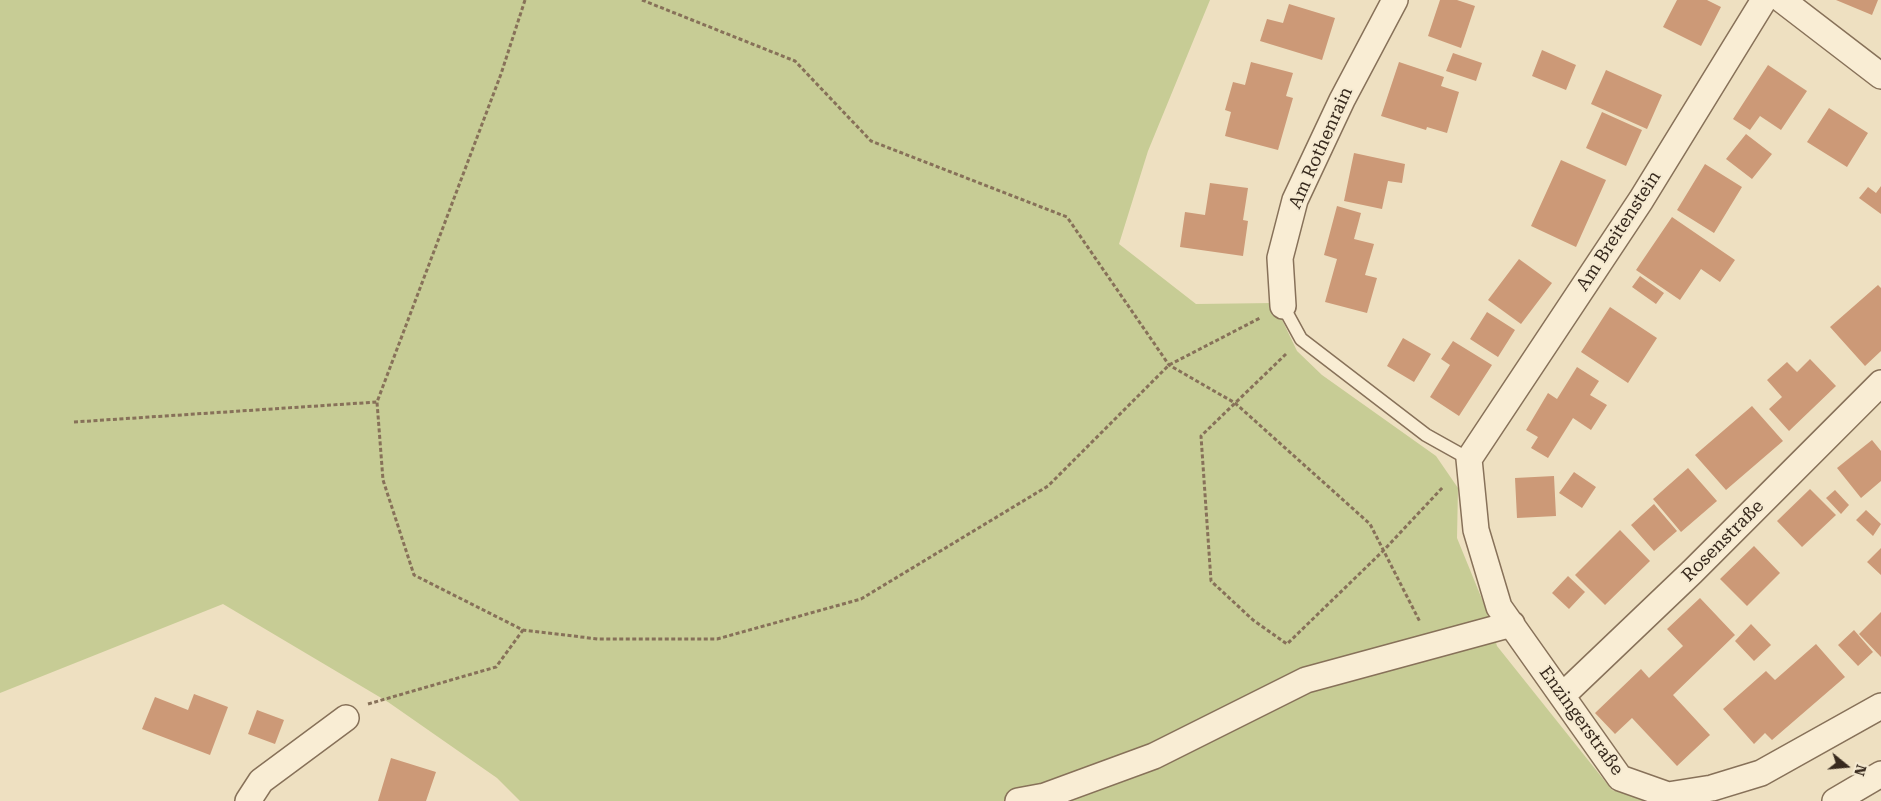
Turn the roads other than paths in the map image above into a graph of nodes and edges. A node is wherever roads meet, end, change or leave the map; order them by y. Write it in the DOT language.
graph roads {
  1 [pos="1395,0"];
  2 [pos="1764,0"];
  3 [pos="1782,0"];
  4 [pos="1881,76"];
  5 [pos="1284,306"];
  6 [pos="1881,383"];
  7 [pos="1470,459"];
  8 [pos="1512,624"];
  9 [pos="1562,696"];
  10 [pos="1881,706"];
  11 [pos="346,718"];
  12 [pos="1881,774"];
  13 [pos="248,801"];
  14 [pos="1018,801"];
  15 [pos="1835,801"];
  1 -- 5 [label="street, Am Rothenrain"];
  2 -- 7 [label="street, Am Breitenstein"];
  3 -- 4 [label="street"];
  5 -- 7 [label="lane"];
  6 -- 9 [label="street, Rosenstraße"];
  7 -- 8 [label="street, Enzingerstraße"];
  8 -- 9 [label="street, Enzingerstraße"];
  8 -- 14 [label="street"];
  9 -- 10 [label="street, Enzingerstraße"];
  11 -- 13 [label="street"];
  12 -- 15 [label="street"];
}
